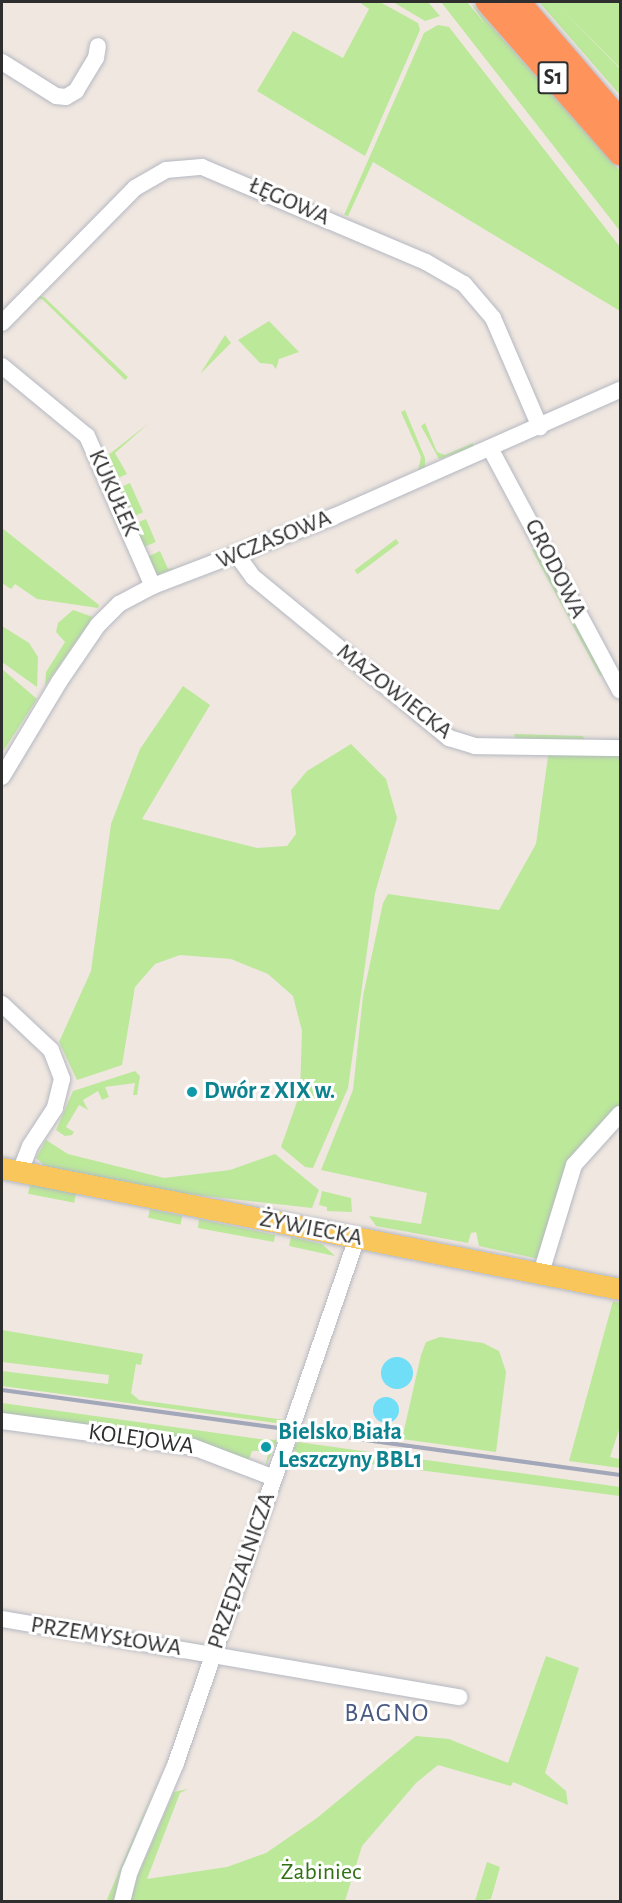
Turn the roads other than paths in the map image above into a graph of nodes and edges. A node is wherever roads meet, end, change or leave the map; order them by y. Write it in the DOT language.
graph roads {
  1 [pos="489,2"];
  2 [pos="518,2"];
  3 [pos="98,46"];
  4 [pos="2,62"];
  5 [pos="621,122"];
  6 [pos="621,153"];
  7 [pos="2,323"];
  8 [pos="2,366"];
  9 [pos="621,390"];
  10 [pos="540,427"];
  11 [pos="490,448"];
  12 [pos="237,555"];
  13 [pos="153,586"];
  14 [pos="621,690"];
  15 [pos="621,748"];
  16 [pos="2,777"];
  17 [pos="2,1004"];
  18 [pos="621,1114"];
  19 [pos="11,1170"];
  20 [pos="357,1238"];
  21 [pos="541,1273"];
  22 [pos="621,1289"];
  23 [pos="2,1421"];
  24 [pos="274,1478"];
  25 [pos="2,1619"];
  26 [pos="214,1654"];
  27 [pos="459,1697"];
  28 [pos="122,1902"];
  1 -- 6 [label="highway, S1"];
  2 -- 5 [label="highway, S1"];
  3 -- 4 [label="street"];
  7 -- 10 [label="street, ŁĘGOWA"];
  8 -- 13 [label="street, KUKUŁEK"];
  9 -- 10 [label="street, WCZASOWA"];
  10 -- 11 [label="street, WCZASOWA"];
  11 -- 12 [label="street, WCZASOWA"];
  11 -- 14 [label="street, GRODOWA"];
  12 -- 13 [label="street, WCZASOWA"];
  12 -- 15 [label="street, MAZOWIECKA"];
  13 -- 16 [label="street, WCZASOWA"];
  17 -- 19 [label="street"];
  18 -- 21 [label="street"];
  19 -- 20 [label="main road, ŻYWIECKA"];
  20 -- 21 [label="main road, ŻYWIECKA"];
  20 -- 24 [label="street, PRZĘDZALNICZA"];
  21 -- 22 [label="main road, ŻYWIECKA"];
  23 -- 24 [label="street, KOLEJOWA"];
  24 -- 26 [label="street, PRZĘDZALNICZA"];
  25 -- 26 [label="street, PRZEMYSŁOWA"];
  26 -- 27 [label="street, PRZEMYSŁOWA"];
  26 -- 28 [label="street, PRZĘDZALNICZA"];
}
